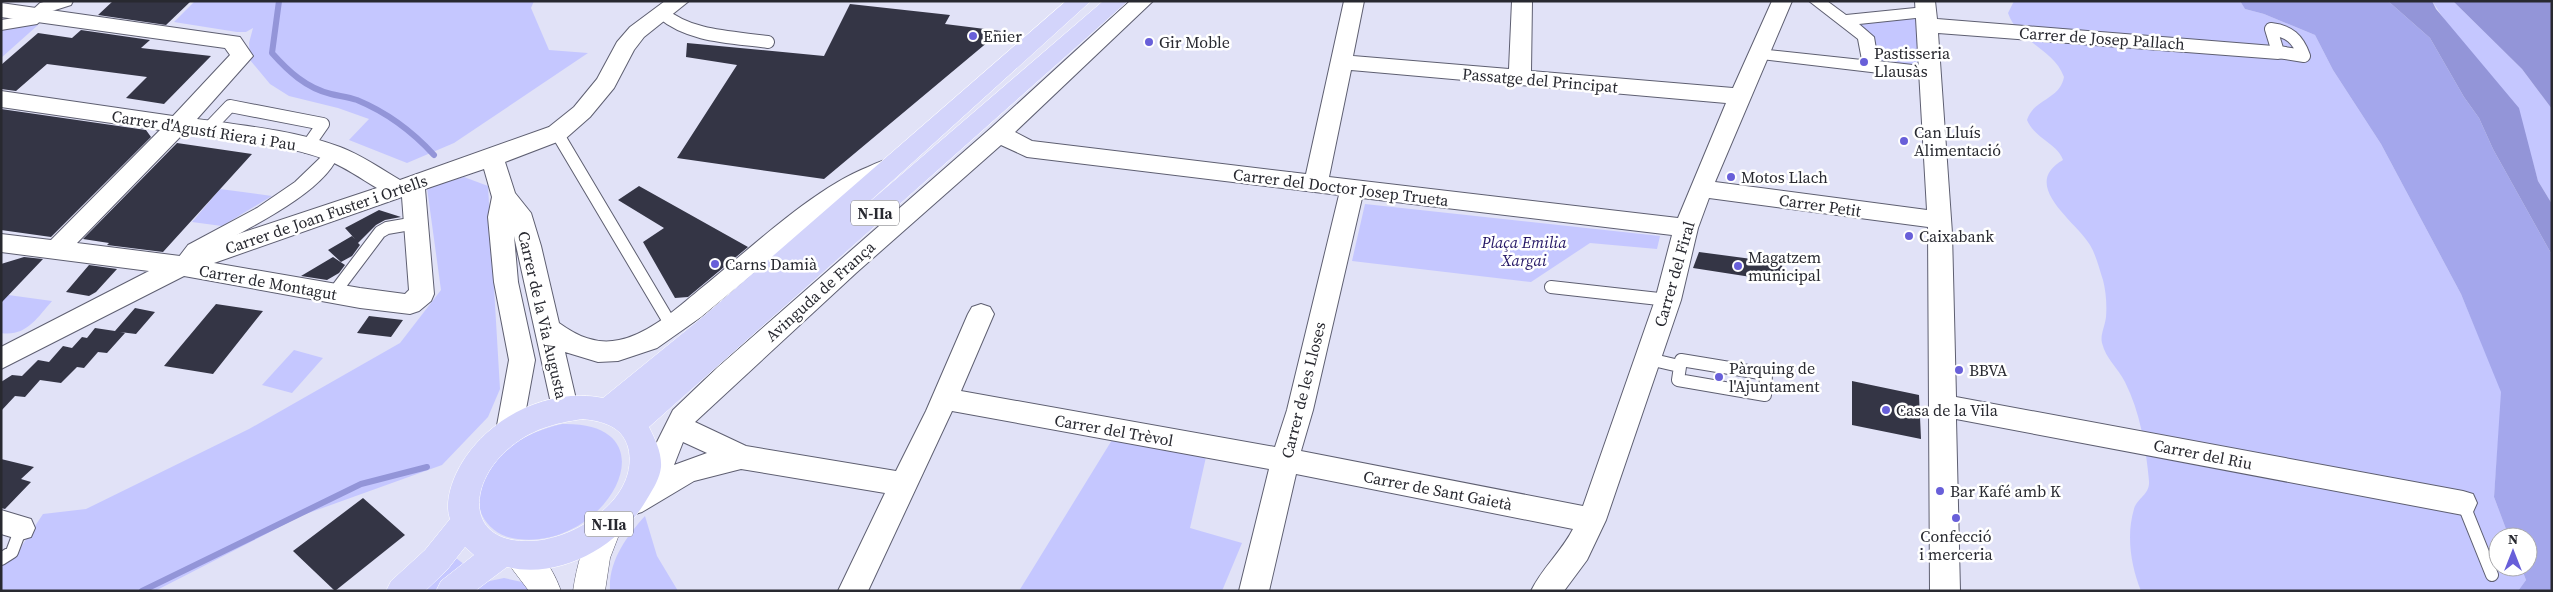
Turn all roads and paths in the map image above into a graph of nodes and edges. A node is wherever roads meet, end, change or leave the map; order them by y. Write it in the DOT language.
graph roads {
  1 [pos="66,1"];
  2 [pos="1080,1"];
  3 [pos="1117,1"];
  4 [pos="1144,1"];
  5 [pos="1354,1"];
  6 [pos="1522,1"];
  7 [pos="1782,1"];
  8 [pos="1817,1"];
  9 [pos="670,7"];
  10 [pos="1,10"];
  11 [pos="1926,13"];
  12 [pos="37,15"];
  13 [pos="1842,21"];
  14 [pos="1,25"];
  15 [pos="768,42"];
  16 [pos="2278,52"];
  17 [pos="1759,54"];
  18 [pos="1341,62"];
  19 [pos="1871,66"];
  20 [pos="1930,73"];
  21 [pos="1520,78"];
  22 [pos="1739,96"];
  23 [pos="1,100"];
  24 [pos="178,125"];
  25 [pos="557,133"];
  26 [pos="999,134"];
  27 [pos="330,152"];
  28 [pos="492,158"];
  29 [pos="894,165"];
  30 [pos="1316,184"];
  31 [pos="405,187"];
  32 [pos="1702,188"];
  33 [pos="1352,189"];
  34 [pos="504,197"];
  35 [pos="1939,220"];
  36 [pos="416,223"];
  37 [pos="1686,228"];
  38 [pos="5,247"];
  39 [pos="55,251"];
  40 [pos="181,266"];
  41 [pos="1551,287"];
  42 [pos="334,293"];
  43 [pos="1668,300"];
  44 [pos="982,314"];
  45 [pos="671,325"];
  46 [pos="548,329"];
  47 [pos="1,359"];
  48 [pos="1649,359"];
  49 [pos="1679,366"];
  50 [pos="944,399"];
  51 [pos="1943,406"];
  52 [pos="564,408"];
  53 [pos="620,417"];
  54 [pos="679,424"];
  55 [pos="509,431"];
  56 [pos="741,456"];
  57 [pos="1285,460"];
  58 [pos="647,472"];
  59 [pos="903,484"];
  60 [pos="2463,503"];
  61 [pos="617,517"];
  62 [pos="1592,520"];
  63 [pos="465,524"];
  64 [pos="11,525"];
  65 [pos="1577,551"];
  66 [pos="511,555"];
  67 [pos="1,559"];
  68 [pos="2488,565"];
  69 [pos="402,591"];
  70 [pos="452,591"];
  71 [pos="545,591"];
  72 [pos="589,591"];
  73 [pos="853,591"];
  74 [pos="1254,591"];
  75 [pos="1546,591"];
  76 [pos="1567,591"];
  77 [pos="1945,591"];
  1 -- 12 [label="street"];
  2 -- 29 [label="main road, N-IIa"];
  3 -- 53 [label="main road, Avinguda de França / N-IIa"];
  4 -- 26 [label="street, Avinguda de França"];
  5 -- 18 [label="street"];
  6 -- 21 [label="street"];
  7 -- 17 [label="street, Carrer del Firal"];
  8 -- 13 [label="street"];
  9 -- 15 [label="lane"];
  9 -- 25 [label="street, Carrer de Joan Fuster i Ortells"];
  10 -- 12 [label="street"];
  11 -- 13 [label="street"];
  11 -- 16 [label="street, Carrer de Josep Pallach"];
  11 -- 20 [label="street"];
  12 -- 14 [label="street"];
  12 -- 24 [label="street"];
  13 -- 19 [label="street"];
  17 -- 19 [label="street"];
  17 -- 22 [label="street, Carrer del Firal"];
  18 -- 21 [label="street, Passatge del Principat"];
  18 -- 30 [label="street"];
  19 -- 20 [label="street"];
  20 -- 35 [label="street"];
  21 -- 22 [label="street, Passatge del Principat"];
  22 -- 32 [label="street, Carrer del Firal"];
  23 -- 24 [label="street, Carrer d'Agustí Riera i Pau"];
  24 -- 27 [label="street, Carrer d'Agustí Riera i Pau"];
  24 -- 39 [label="street"];
  25 -- 28 [label="street, Carrer de Joan Fuster i Ortells"];
  25 -- 45 [label="lane"];
  26 -- 30 [label="street, Carrer del Doctor Josep Trueta"];
  26 -- 54 [label="street, Avinguda de França"];
  27 -- 31 [label="street, Carrer d'Agustí Riera i Pau"];
  27 -- 40 [label="street"];
  28 -- 31 [label="street, Carrer de Joan Fuster i Ortells"];
  28 -- 34 [label="street, Carrer de la Via Augusta"];
  29 -- 45 [label="street"];
  29 -- 53 [label="main road, N-IIa"];
  30 -- 33 [label="street, Carrer del Doctor Josep Trueta"];
  31 -- 36 [label="street, Carrer de Montagut"];
  31 -- 40 [label="street, Carrer de Joan Fuster i Ortells"];
  32 -- 35 [label="street, Carrer Petit"];
  32 -- 37 [label="street, Carrer del Firal"];
  33 -- 37 [label="street, Carrer del Doctor Josep Trueta"];
  33 -- 57 [label="street, Carrer de les Lloses"];
  34 -- 46 [label="street, Carrer de la Via Augusta"];
  34 -- 55 [label="street, Carrer de la Via Augusta"];
  35 -- 51 [label="street"];
  36 -- 42 [label="lane"];
  36 -- 42 [label="street, Carrer de Montagut"];
  37 -- 43 [label="street, Carrer del Firal"];
  38 -- 39 [label="street, Carrer de Montagut"];
  39 -- 40 [label="street, Carrer de Montagut"];
  40 -- 42 [label="street, Carrer de Montagut"];
  40 -- 47 [label="street, Carrer de Joan Fuster i Ortells"];
  41 -- 43 [label="lane"];
  43 -- 48 [label="street, Carrer del Firal"];
  44 -- 50 [label="street"];
  45 -- 46 [label="street"];
  46 -- 52 [label="street, Carrer de la Via Augusta"];
  48 -- 49 [label="lane"];
  48 -- 62 [label="street, Carrer del Firal"];
  49 -- 49 [label="lane"];
  50 -- 57 [label="street, Carrer del Trèvol"];
  50 -- 59 [label="street"];
  51 -- 60 [label="street, Carrer del Riu"];
  51 -- 77 [label="street"];
  52 -- 53 [label="main road"];
  52 -- 55 [label="main road"];
  53 -- 58 [label="main road"];
  54 -- 56 [label="street"];
  54 -- 58 [label="street, Avinguda de França"];
  55 -- 63 [label="main road"];
  56 -- 59 [label="street"];
  56 -- 61 [label="street"];
  57 -- 62 [label="street, Carrer de Sant Gaietà"];
  57 -- 74 [label="street, Carrer de les Lloses"];
  58 -- 61 [label="main road, N-IIa"];
  59 -- 73 [label="street"];
  60 -- 68 [label="lane"];
  61 -- 66 [label="main road, N-IIa"];
  61 -- 72 [label="street"];
  62 -- 65 [label="street, Carrer del Firal"];
  63 -- 66 [label="main road"];
  63 -- 69 [label="main road"];
  64 -- 67 [label="lane"];
  65 -- 75 [label="street, Carrer del Firal"];
  65 -- 76 [label="street, Carrer del Firal"];
  66 -- 70 [label="main road, N-IIa"];
  66 -- 71 [label="street"];
}
